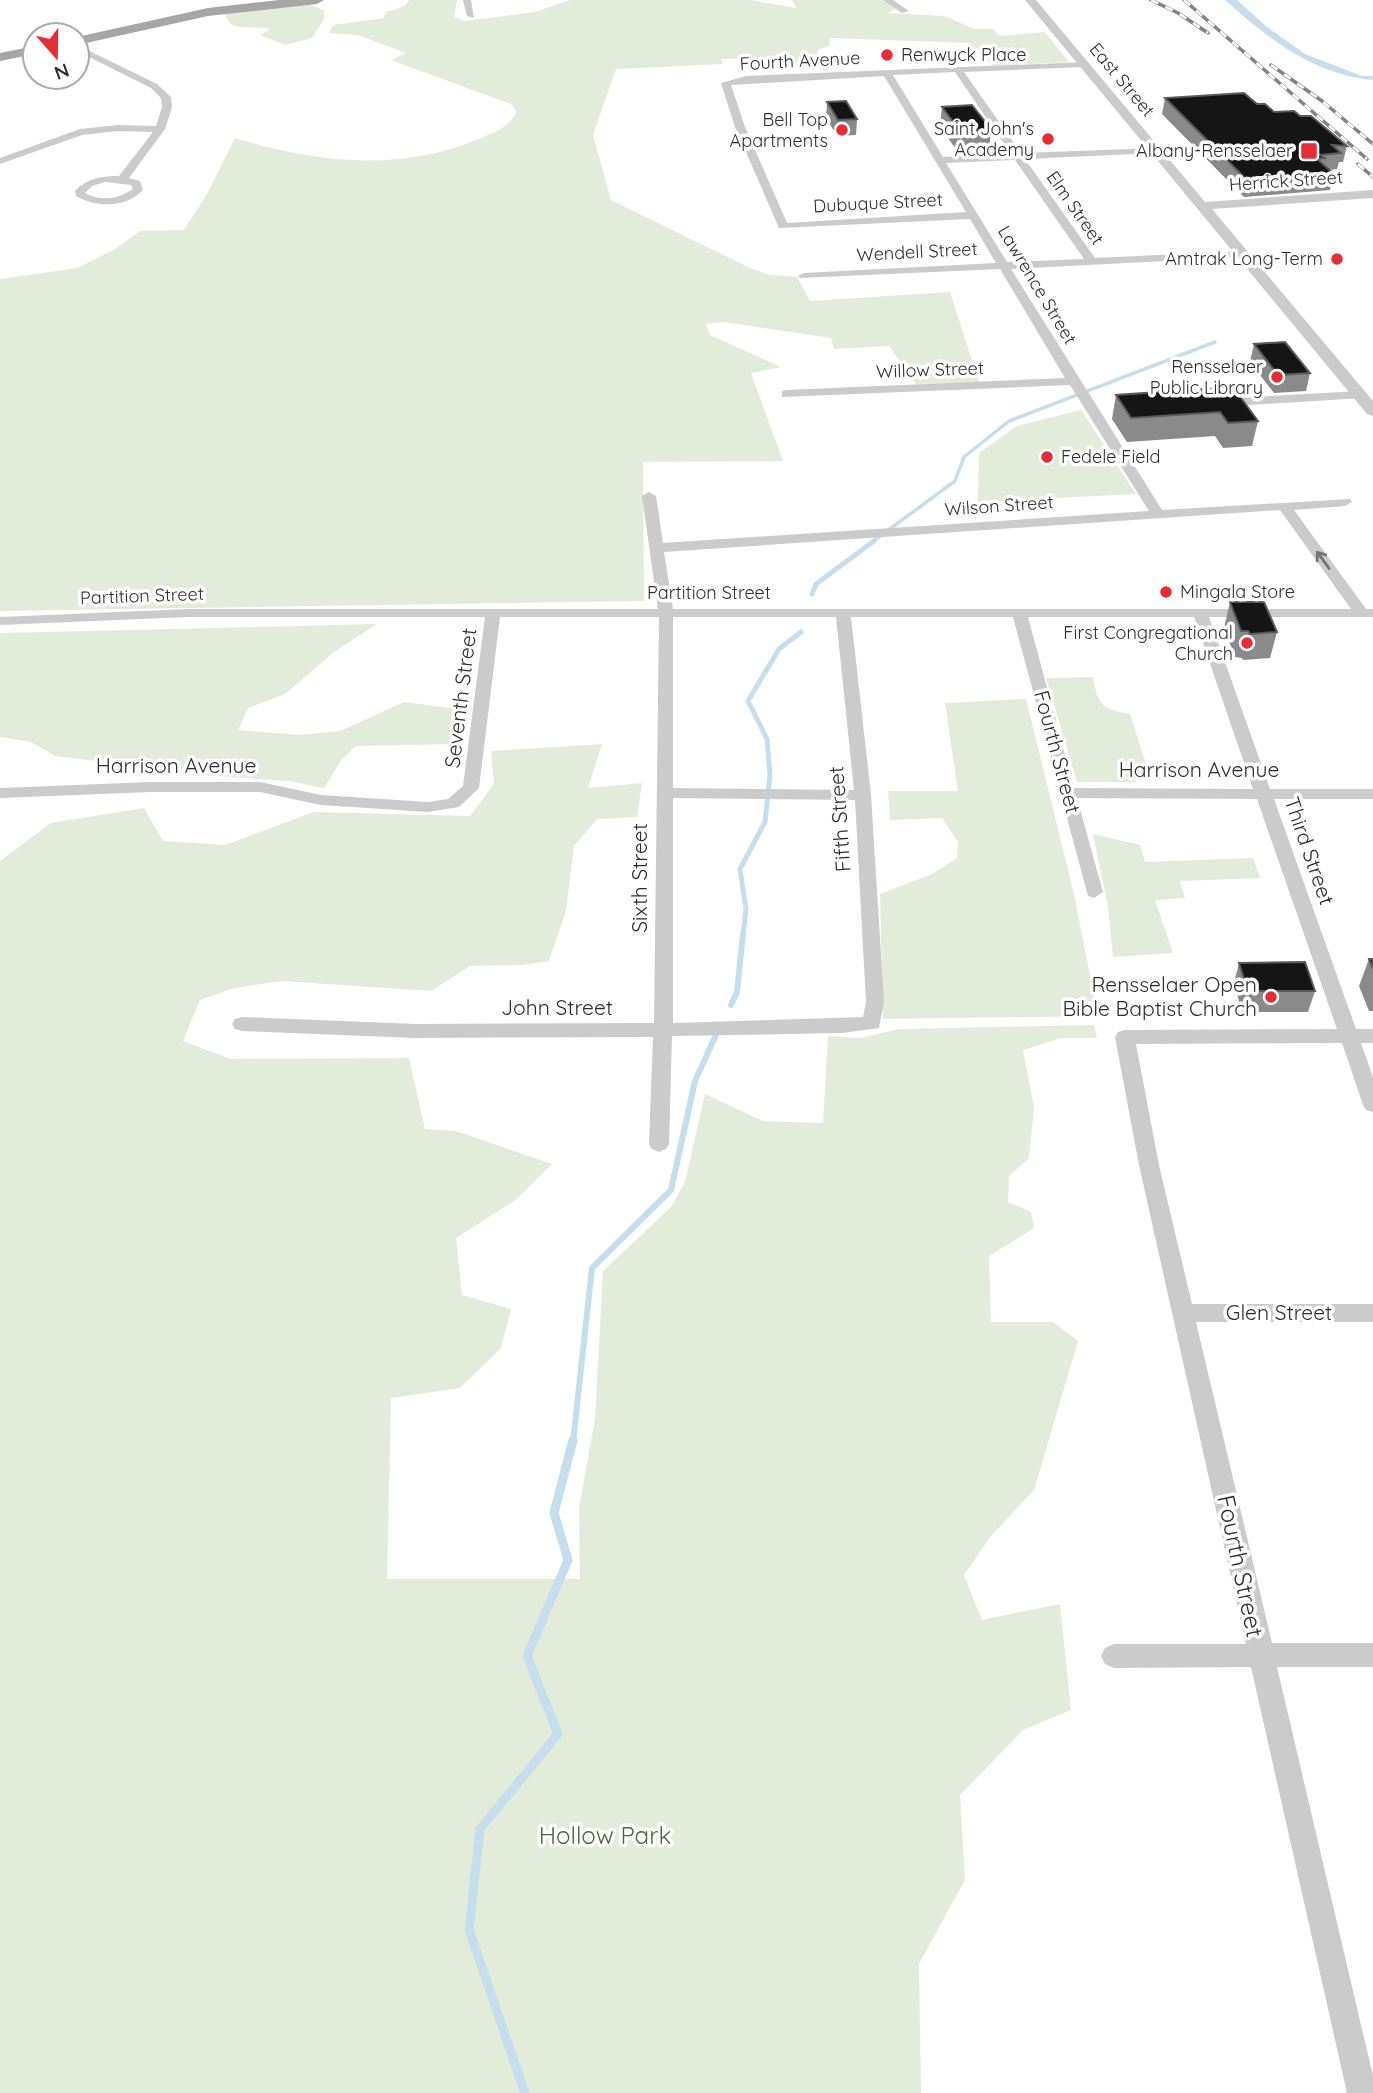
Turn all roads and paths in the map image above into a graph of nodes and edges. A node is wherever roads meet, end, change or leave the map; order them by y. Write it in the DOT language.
graph roads {
  1 [pos="317,0"];
  2 [pos="467,0"];
  3 [pos="887,0"];
  4 [pos="1030,0"];
  5 [pos="296,1"];
  6 [pos="905,11"];
  7 [pos="471,16"];
  8 [pos="91,38"];
  9 [pos="21,53"];
  10 [pos="91,55"];
  11 [pos="0,57"];
  12 [pos="1083,64"];
  13 [pos="958,70"];
  14 [pos="887,73"];
  15 [pos="159,129"];
  16 [pos="1155,150"];
  17 [pos="1018,156"];
  18 [pos="941,160"];
  19 [pos="0,161"];
  20 [pos="122,179"];
  21 [pos="1373,194"];
  22 [pos="1201,206"];
  23 [pos="975,215"];
  24 [pos="783,226"];
  25 [pos="1242,254"];
  26 [pos="1092,262"];
  27 [pos="1005,266"];
  28 [pos="804,276"];
  29 [pos="1079,388"];
  30 [pos="786,394"];
  31 [pos="1359,395"];
  32 [pos="1201,404"];
  33 [pos="1373,411"];
  34 [pos="649,496"];
  35 [pos="1345,502"];
  36 [pos="1284,506"];
  37 [pos="1158,515"];
  38 [pos="656,548"];
  39 [pos="493,612"];
  40 [pos="666,612"];
  41 [pos="843,612"];
  42 [pos="1019,612"];
  43 [pos="1200,613"];
  44 [pos="1367,613"];
  45 [pos="45,618"];
  46 [pos="0,621"];
  47 [pos="471,788"];
  48 [pos="0,793"];
  49 [pos="663,793"];
  50 [pos="1067,793"];
  51 [pos="1265,793"];
  52 [pos="1373,794"];
  53 [pos="768,795"];
  54 [pos="863,795"];
  55 [pos="1094,892"];
  56 [pos="872,1023"];
  57 [pos="242,1024"];
  58 [pos="663,1030"];
  59 [pos="1348,1036"];
  60 [pos="1373,1036"];
  61 [pos="1373,1105"];
  62 [pos="659,1144"];
  63 [pos="1373,1312"];
  64 [pos="1185,1313"];
  65 [pos="1260,1655"];
  66 [pos="1373,1655"];
  67 [pos="1114,1656"];
  68 [pos="1362,2093"];
  1 -- 5 [label="main road"];
  2 -- 7 [label="street"];
  3 -- 6 [label="street"];
  4 -- 12 [label="street, East Street"];
  5 -- 8 [label="main road"];
  9 -- 11 [label="main road"];
  10 -- 15 [label="street"];
  12 -- 13 [label="street, Fourth Avenue"];
  12 -- 16 [label="street, East Street"];
  13 -- 14 [label="street, Fourth Avenue"];
  13 -- 17 [label="street, Elm Street"];
  14 -- 18 [label="street, Lawrence Street"];
  14 -- 24 [label="street, Fourth Avenue"];
  15 -- 19 [label="street"];
  15 -- 20 [label="street"];
  16 -- 17 [label="street"];
  16 -- 22 [label="street, East Street"];
  17 -- 18 [label="street"];
  17 -- 26 [label="street, Elm Street"];
  18 -- 23 [label="street, Lawrence Street"];
  20 -- 20 [label="street"];
  21 -- 22 [label="street, Herrick Street"];
  22 -- 25 [label="street, East Street"];
  23 -- 24 [label="street, Dubuque Street"];
  23 -- 27 [label="street, Lawrence Street"];
  25 -- 26 [label="street, Wendell Street"];
  25 -- 31 [label="street, East Street"];
  26 -- 27 [label="street, Wendell Street"];
  27 -- 28 [label="street, Wendell Street"];
  27 -- 29 [label="street, Lawrence Street"];
  29 -- 30 [label="street, Willow Street"];
  29 -- 37 [label="street, Lawrence Street"];
  31 -- 32 [label="street"];
  31 -- 33 [label="street, East Street"];
  34 -- 38 [label="street, Sixth Street"];
  35 -- 36 [label="street, Wilson Street"];
  36 -- 37 [label="street, Wilson Street"];
  44 -- 36 [label="street, one-way"];
  37 -- 38 [label="street, Wilson Street"];
  38 -- 40 [label="street, Sixth Street"];
  39 -- 40 [label="street, Partition Street"];
  39 -- 45 [label="street, Partition Street"];
  39 -- 47 [label="street, Seventh Street"];
  40 -- 41 [label="street, Partition Street"];
  40 -- 49 [label="street, Sixth Street"];
  41 -- 42 [label="street, Partition Street"];
  41 -- 54 [label="street, Fifth Street"];
  42 -- 43 [label="street, Partition Street"];
  42 -- 50 [label="street, Fourth Street"];
  43 -- 44 [label="street, Partition Street"];
  43 -- 51 [label="street, Third Street"];
  45 -- 46 [label="street"];
  47 -- 48 [label="street, Harrison Avenue"];
  49 -- 53 [label="street"];
  49 -- 58 [label="street, Sixth Street"];
  50 -- 51 [label="street, Harrison Avenue"];
  50 -- 55 [label="street, Fourth Street"];
  51 -- 52 [label="street, Harrison Avenue"];
  51 -- 59 [label="street, Third Street"];
  53 -- 54 [label="street"];
  54 -- 56 [label="street, Fifth Street"];
  56 -- 58 [label="street, John Street"];
  57 -- 58 [label="street, John Street"];
  58 -- 62 [label="street, Sixth Street"];
  59 -- 60 [label="street"];
  59 -- 61 [label="street, Third Street"];
  59 -- 64 [label="street, Fourth Street"];
  63 -- 64 [label="street, Glen Street"];
  64 -- 65 [label="street, Fourth Street"];
  65 -- 66 [label="street"];
  65 -- 67 [label="street"];
  65 -- 68 [label="street, Fourth Street"];
}
